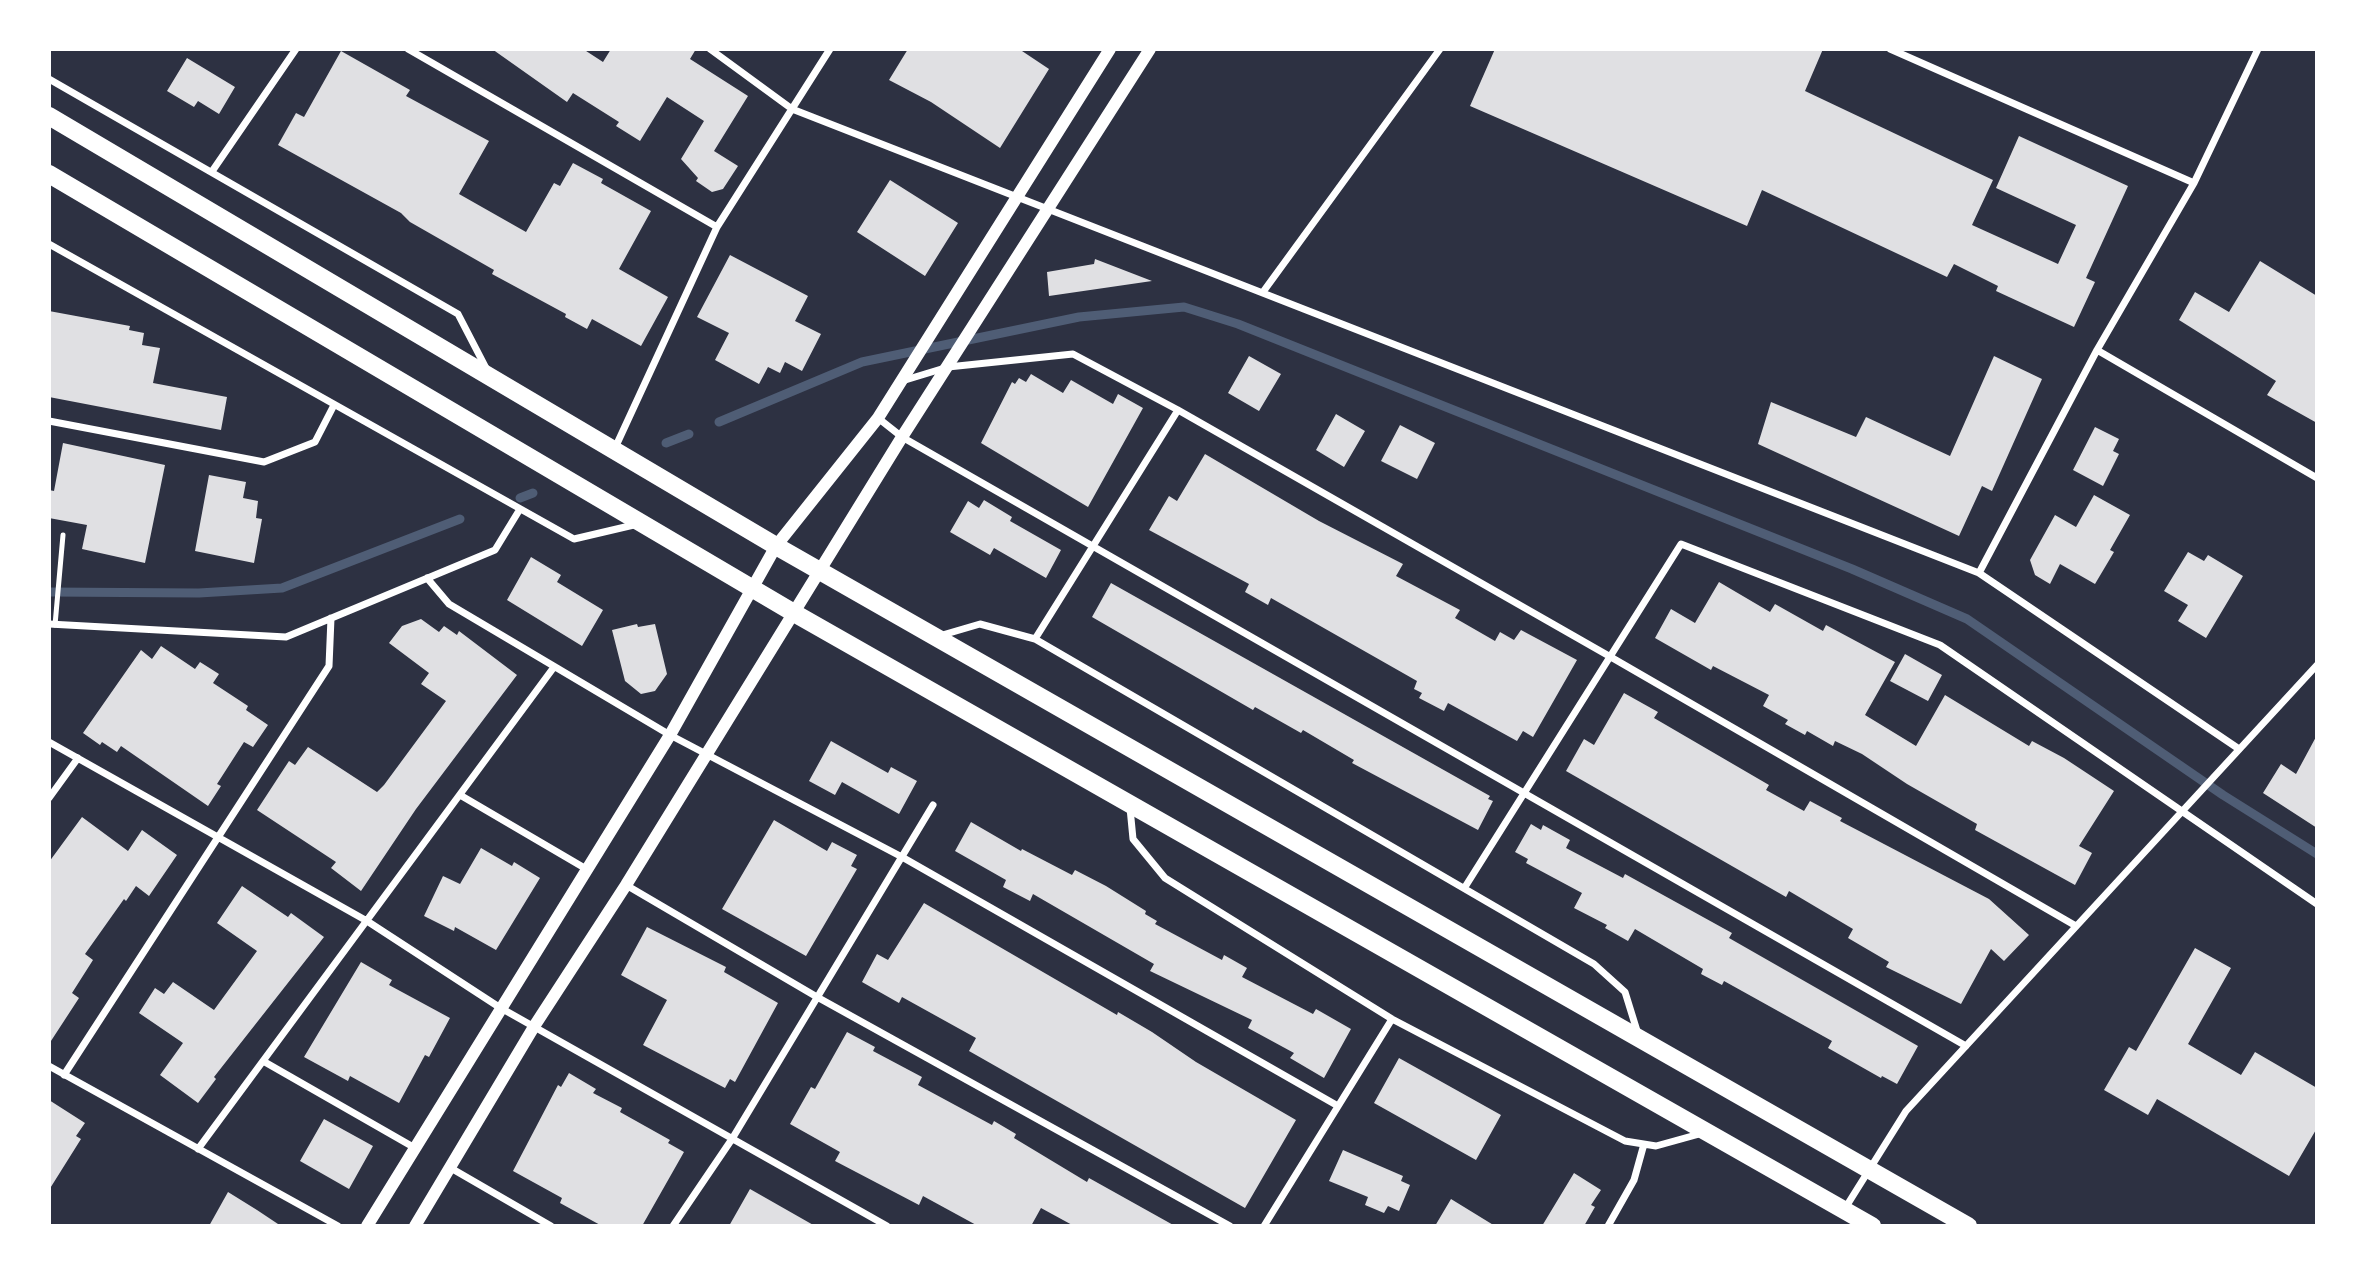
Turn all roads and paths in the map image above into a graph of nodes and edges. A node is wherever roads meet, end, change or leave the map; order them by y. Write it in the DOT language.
graph roads {
  1 [pos="296,49"];
  2 [pos="408,49"];
  3 [pos="710,49"];
  4 [pos="830,49"];
  5 [pos="1110,49"];
  6 [pos="1150,49"];
  7 [pos="1440,49"];
  8 [pos="1890,49"];
  9 [pos="2258,49"];
  10 [pos="49,79"];
  11 [pos="792,109"];
  12 [pos="49,116"];
  13 [pos="213,170"];
  14 [pos="49,174"];
  15 [pos="2194,183"];
  16 [pos="1018,195"];
  17 [pos="1048,207"];
  18 [pos="717,227"];
  19 [pos="49,244"];
  20 [pos="1263,292"];
  21 [pos="2097,350"];
  22 [pos="951,362"];
  23 [pos="905,376"];
  24 [pos="491,378"];
  25 [pos="334,405"];
  26 [pos="1178,410"];
  27 [pos="878,418"];
  28 [pos="49,421"];
  29 [pos="902,437"];
  30 [pos="614,450"];
  31 [pos="2317,478"];
  32 [pos="520,509"];
  33 [pos="642,523"];
  34 [pos="62,535"];
  35 [pos="776,546"];
  36 [pos="1095,548"];
  37 [pos="819,571"];
  38 [pos="1979,573"];
  39 [pos="427,578"];
  40 [pos="751,586"];
  41 [pos="794,613"];
  42 [pos="331,618"];
  43 [pos="52,624"];
  44 [pos="935,637"];
  45 [pos="1035,639"];
  46 [pos="1609,656"];
  47 [pos="554,667"];
  48 [pos="2316,667"];
  49 [pos="670,735"];
  50 [pos="49,742"];
  51 [pos="2239,749"];
  52 [pos="707,755"];
  53 [pos="78,758"];
  54 [pos="1524,792"];
  55 [pos="460,795"];
  56 [pos="49,798"];
  57 [pos="1130,804"];
  58 [pos="933,805"];
  59 [pos="2181,812"];
  60 [pos="217,837"];
  61 [pos="902,857"];
  62 [pos="588,870"];
  63 [pos="626,885"];
  64 [pos="1465,887"];
  65 [pos="2317,904"];
  66 [pos="367,921"];
  67 [pos="2076,926"];
  68 [pos="817,997"];
  69 [pos="499,1007"];
  70 [pos="1392,1019"];
  71 [pos="535,1025"];
  72 [pos="1640,1039"];
  73 [pos="1966,1046"];
  74 [pos="264,1061"];
  75 [pos="49,1066"];
  76 [pos="64,1075"];
  77 [pos="1338,1106"];
  78 [pos="1707,1132"];
  79 [pos="732,1139"];
  80 [pos="1644,1144"];
  81 [pos="415,1148"];
  82 [pos="198,1149"];
  83 [pos="449,1167"];
  84 [pos="1870,1170"];
  85 [pos="1844,1210"];
  86 [pos="338,1226"];
  87 [pos="367,1226"];
  88 [pos="415,1226"];
  89 [pos="551,1226"];
  90 [pos="673,1226"];
  91 [pos="887,1226"];
  92 [pos="1230,1226"];
  93 [pos="1264,1226"];
  94 [pos="1608,1226"];
  95 [pos="1872,1226"];
  96 [pos="1968,1226"];
  1 -- 13 [label="street"];
  2 -- 18 [label="street"];
  3 -- 11 [label="street"];
  4 -- 11 [label="street"];
  5 -- 16 [label="street"];
  6 -- 17 [label="street"];
  7 -- 20 [label="street"];
  8 -- 15 [label="street"];
  9 -- 15 [label="street"];
  10 -- 13 [label="street"];
  11 -- 16 [label="street"];
  11 -- 18 [label="street"];
  12 -- 24 [label="main road"];
  13 -- 24 [label="street"];
  14 -- 33 [label="main road"];
  15 -- 21 [label="street"];
  16 -- 17 [label="street"];
  16 -- 23 [label="street"];
  17 -- 20 [label="street"];
  17 -- 22 [label="street"];
  18 -- 30 [label="street"];
  19 -- 25 [label="street"];
  20 -- 38 [label="street"];
  21 -- 31 [label="street"];
  21 -- 38 [label="street"];
  22 -- 23 [label="street"];
  22 -- 26 [label="street"];
  22 -- 29 [label="street"];
  23 -- 27 [label="street"];
  24 -- 30 [label="main road"];
  25 -- 28 [label="street"];
  25 -- 32 [label="street"];
  26 -- 36 [label="street"];
  26 -- 46 [label="street"];
  27 -- 29 [label="street"];
  27 -- 35 [label="street"];
  29 -- 36 [label="street"];
  29 -- 37 [label="street"];
  30 -- 35 [label="main road"];
  32 -- 33 [label="street"];
  32 -- 39 [label="street"];
  33 -- 40 [label="main road"];
  34 -- 43 [label="lane"];
  35 -- 37 [label="main road"];
  35 -- 40 [label="street"];
  36 -- 45 [label="street"];
  36 -- 54 [label="street"];
  37 -- 41 [label="street"];
  37 -- 44 [label="main road"];
  38 -- 51 [label="street"];
  39 -- 42 [label="street"];
  39 -- 47 [label="street"];
  40 -- 41 [label="main road"];
  40 -- 49 [label="street"];
  41 -- 52 [label="street"];
  41 -- 57 [label="main road"];
  42 -- 43 [label="street"];
  42 -- 60 [label="street"];
  44 -- 45 [label="street"];
  44 -- 72 [label="main road"];
  45 -- 64 [label="street"];
  46 -- 54 [label="street"];
  46 -- 59 [label="street"];
  46 -- 67 [label="street"];
  47 -- 49 [label="street"];
  47 -- 55 [label="street"];
  48 -- 51 [label="street"];
  49 -- 52 [label="street"];
  49 -- 62 [label="street"];
  50 -- 53 [label="street"];
  51 -- 59 [label="street"];
  52 -- 61 [label="street"];
  52 -- 63 [label="street"];
  53 -- 56 [label="street"];
  53 -- 60 [label="street"];
  54 -- 64 [label="street"];
  54 -- 73 [label="street"];
  55 -- 62 [label="street"];
  55 -- 66 [label="street"];
  57 -- 70 [label="street"];
  57 -- 78 [label="main road"];
  58 -- 61 [label="street"];
  59 -- 65 [label="street"];
  59 -- 67 [label="street"];
  60 -- 66 [label="street"];
  60 -- 76 [label="street"];
  61 -- 68 [label="street"];
  61 -- 77 [label="street"];
  62 -- 69 [label="street"];
  63 -- 68 [label="street"];
  63 -- 71 [label="street"];
  64 -- 72 [label="street"];
  66 -- 69 [label="street"];
  66 -- 74 [label="street"];
  67 -- 73 [label="street"];
  68 -- 79 [label="street"];
  68 -- 92 [label="street"];
  69 -- 71 [label="street"];
  69 -- 81 [label="street"];
  70 -- 77 [label="street"];
  70 -- 80 [label="street"];
  71 -- 79 [label="street"];
  71 -- 83 [label="street"];
  72 -- 84 [label="main road"];
  73 -- 84 [label="street"];
  74 -- 81 [label="street"];
  74 -- 82 [label="street"];
  75 -- 76 [label="street"];
  76 -- 82 [label="street"];
  77 -- 93 [label="street"];
  78 -- 80 [label="street"];
  78 -- 85 [label="main road"];
  79 -- 90 [label="street"];
  79 -- 91 [label="street"];
  80 -- 94 [label="street"];
  81 -- 87 [label="street"];
  82 -- 86 [label="street"];
  83 -- 88 [label="street"];
  83 -- 89 [label="street"];
  84 -- 85 [label="street"];
  84 -- 96 [label="main road"];
  85 -- 95 [label="main road"];
}
